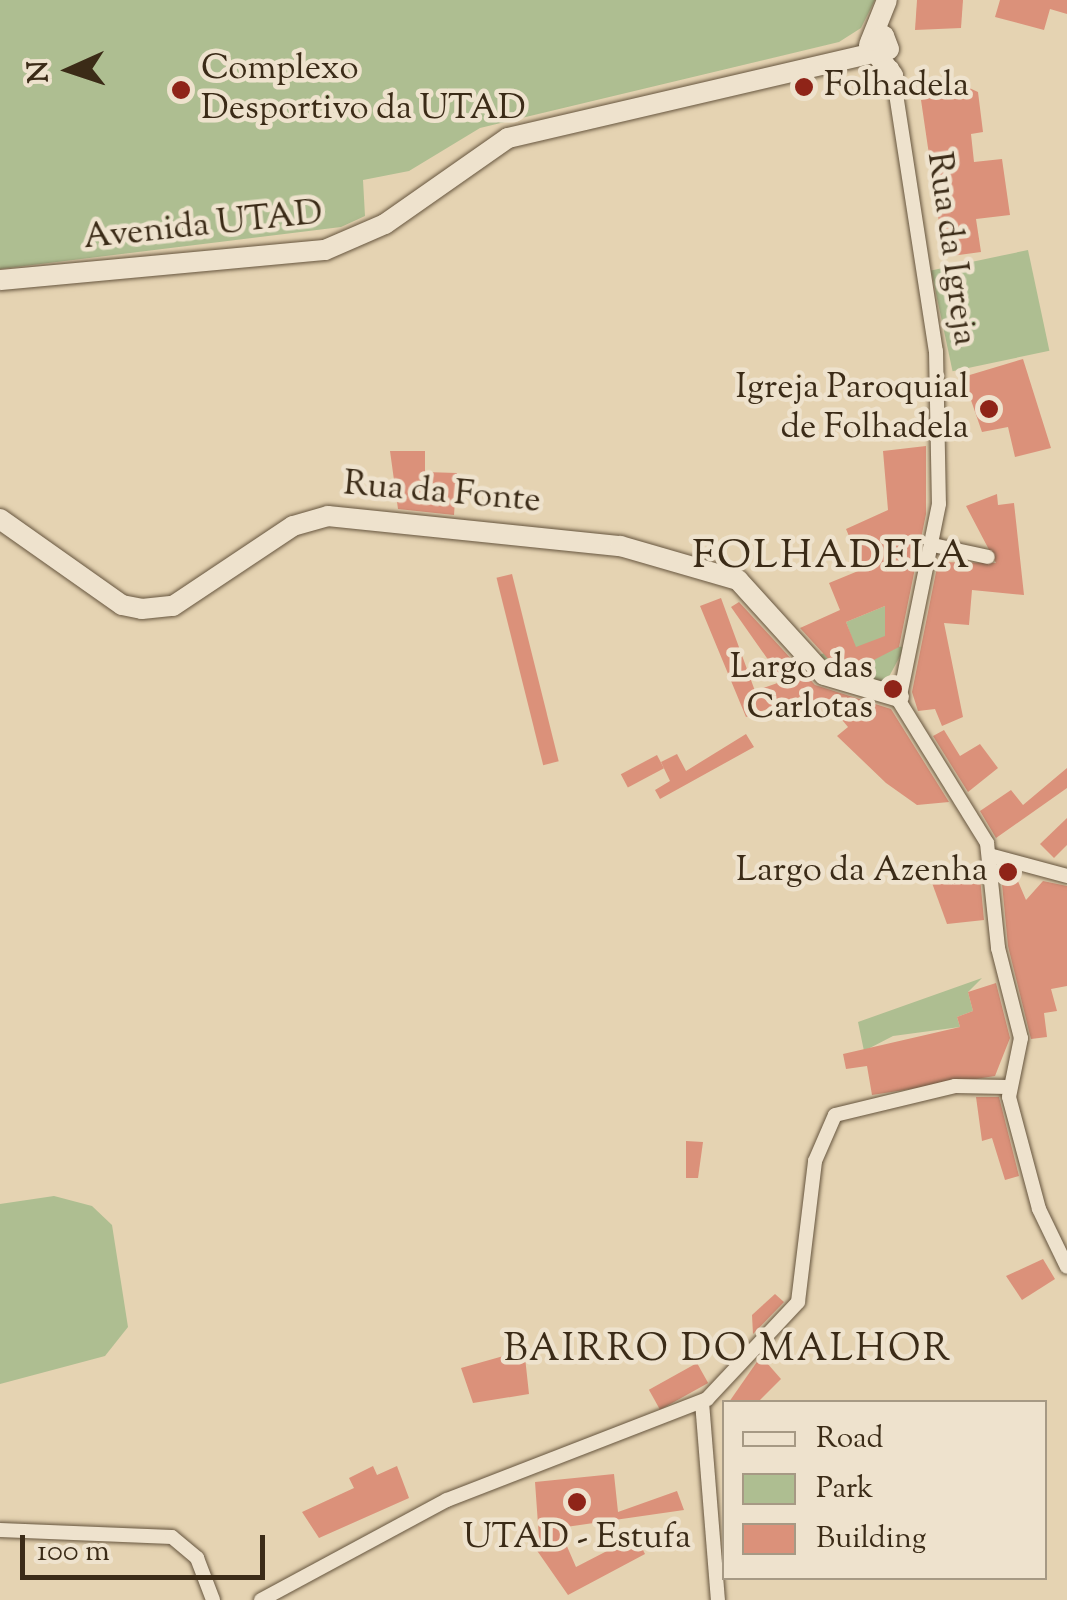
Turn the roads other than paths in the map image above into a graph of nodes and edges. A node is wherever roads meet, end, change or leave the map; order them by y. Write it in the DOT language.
graph roads {
  1 [pos="889,0"];
  2 [pos="882,46"];
  3 [pos="893,75"];
  4 [pos="0,280"];
  5 [pos="0,520"];
  6 [pos="933,546"];
  7 [pos="988,557"];
  8 [pos="899,696"];
  9 [pos="989,855"];
  10 [pos="1067,876"];
  11 [pos="1008,1087"];
  12 [pos="1067,1267"];
  13 [pos="702,1402"];
  14 [pos="0,1530"];
  15 [pos="213,1600"];
  16 [pos="261,1600"];
  17 [pos="718,1600"];
  1 -- 2 [label="street"];
  2 -- 3 [label="street"];
  2 -- 4 [label="street, Avenida UTAD"];
  3 -- 6 [label="street, Rua da Igreja"];
  5 -- 8 [label="street, Rua da Fonte"];
  6 -- 7 [label="street"];
  6 -- 8 [label="street, Rua da Igreja"];
  8 -- 9 [label="street"];
  9 -- 10 [label="street"];
  9 -- 11 [label="street"];
  11 -- 12 [label="street"];
  11 -- 13 [label="street"];
  13 -- 16 [label="street"];
  13 -- 17 [label="street"];
  14 -- 15 [label="street"];
}
